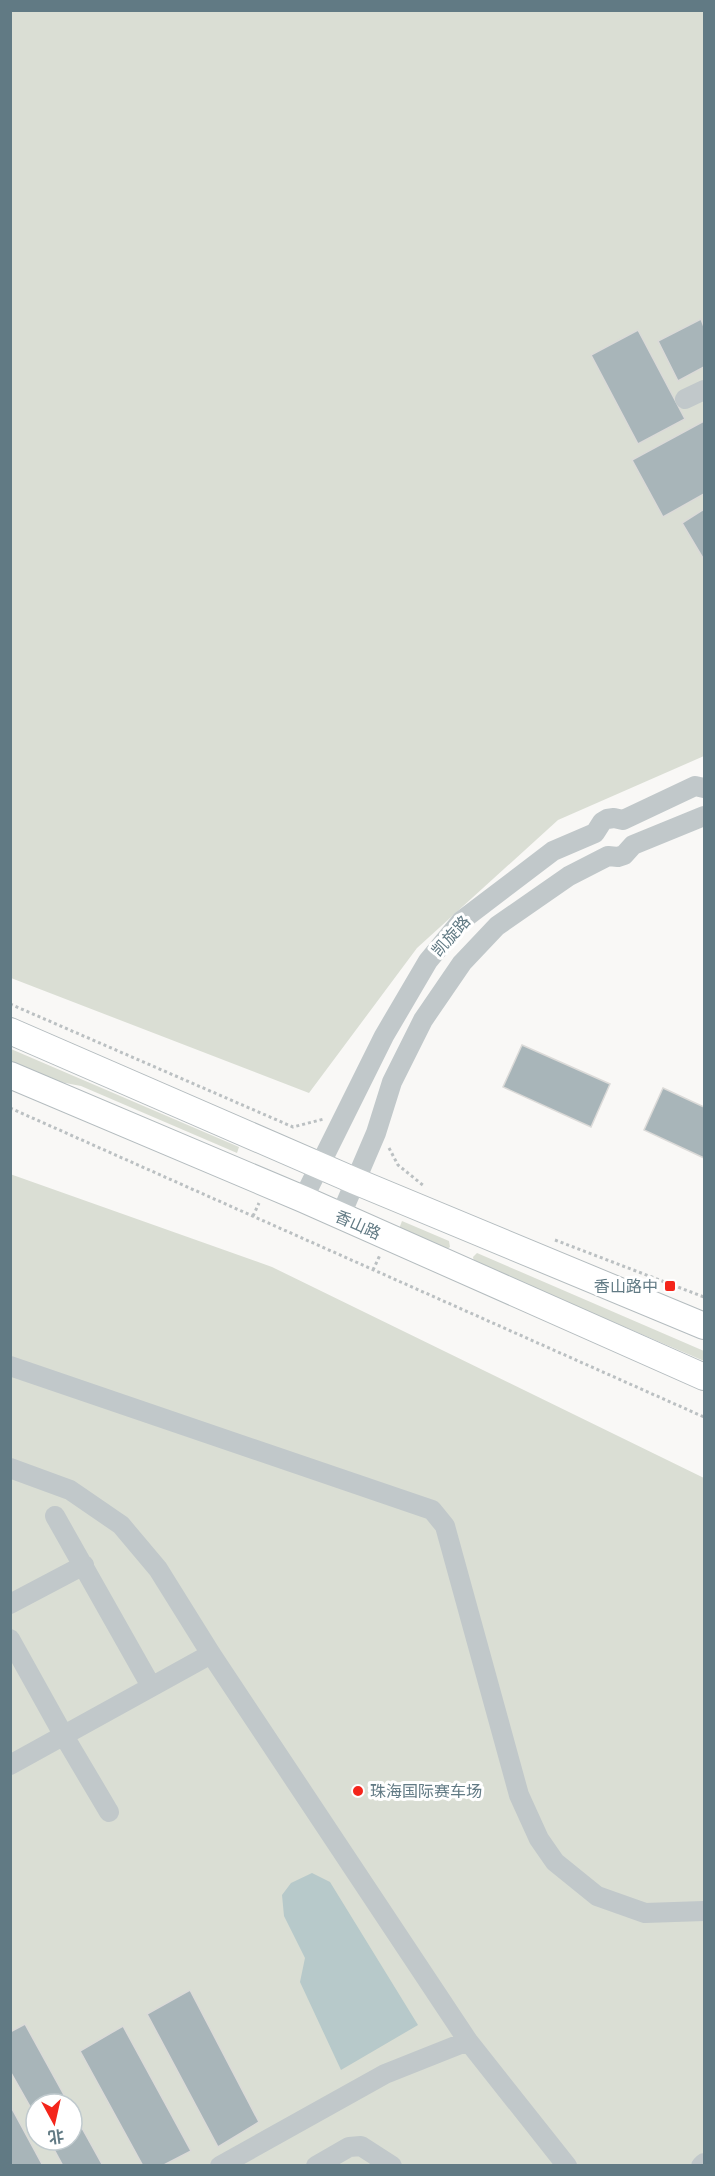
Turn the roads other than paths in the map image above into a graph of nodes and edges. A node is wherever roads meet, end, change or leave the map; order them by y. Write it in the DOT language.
graph roads {
  1 [pos="705,390"];
  2 [pos="685,399"];
  3 [pos="705,788"];
  4 [pos="705,816"];
  5 [pos="623,820"];
  6 [pos="595,833"];
  7 [pos="633,845"];
  8 [pos="608,856"];
  9 [pos="10,1031"];
  10 [pos="10,1075"];
  11 [pos="320,1165"];
  12 [pos="355,1181"];
  13 [pos="303,1199"];
  14 [pos="340,1217"];
  15 [pos="705,1326"];
  16 [pos="10,1366"];
  17 [pos="705,1377"];
  18 [pos="10,1468"];
  19 [pos="55,1516"];
  20 [pos="84,1565"];
  21 [pos="10,1604"];
  22 [pos="10,1639"];
  23 [pos="212,1654"];
  24 [pos="151,1686"];
  25 [pos="64,1736"];
  26 [pos="10,1765"];
  27 [pos="109,1812"];
  28 [pos="705,1911"];
  29 [pos="468,2041"];
  30 [pos="220,2166"];
  31 [pos="316,2166"];
  32 [pos="392,2166"];
  33 [pos="567,2166"];
  1 -- 2 [label="street"];
  3 -- 5 [label="street, 凯旋路"];
  4 -- 7 [label="street, 凯旋路"];
  5 -- 6 [label="street, 凯旋路"];
  5 -- 7 [label="street"];
  6 -- 8 [label="street"];
  6 -- 11 [label="street, 凯旋路"];
  7 -- 8 [label="street, 凯旋路"];
  8 -- 12 [label="street, 凯旋路"];
  9 -- 11 [label="main road"];
  10 -- 13 [label="main road, 香山路"];
  11 -- 12 [label="main road"];
  11 -- 13 [label="street, 凯旋路"];
  12 -- 14 [label="street, 凯旋路"];
  12 -- 15 [label="main road"];
  13 -- 14 [label="main road, 香山路"];
  14 -- 17 [label="main road, 香山路"];
  16 -- 28 [label="street"];
  18 -- 23 [label="street"];
  19 -- 20 [label="street"];
  20 -- 21 [label="street"];
  20 -- 24 [label="street"];
  22 -- 25 [label="street"];
  23 -- 24 [label="street"];
  23 -- 29 [label="street"];
  24 -- 25 [label="street"];
  25 -- 26 [label="street"];
  25 -- 27 [label="street"];
  29 -- 30 [label="street"];
  29 -- 33 [label="street"];
  31 -- 32 [label="street"];
}
